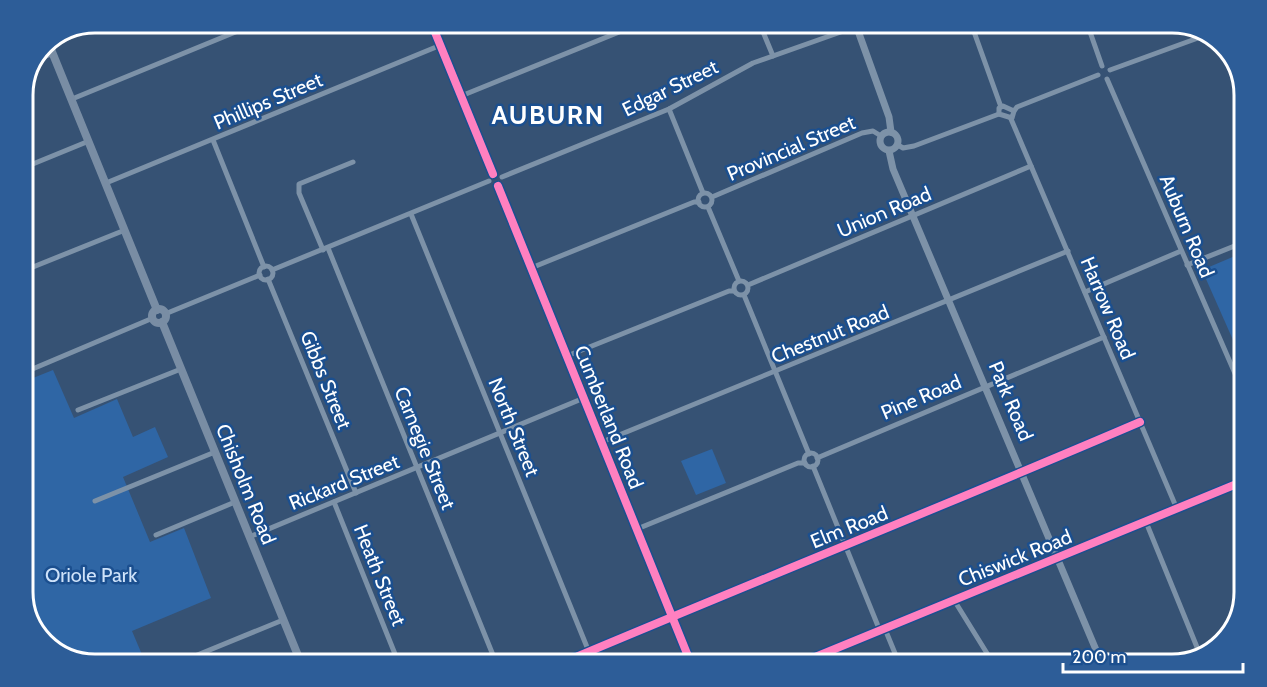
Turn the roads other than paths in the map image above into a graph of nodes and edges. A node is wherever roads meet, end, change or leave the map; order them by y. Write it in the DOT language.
graph roads {
  1 [pos="233,33"];
  2 [pos="436,33"];
  3 [pos="617,33"];
  4 [pos="763,33"];
  5 [pos="838,33"];
  6 [pos="859,33"];
  7 [pos="975,33"];
  8 [pos="1090,33"];
  9 [pos="1196,38"];
  10 [pos="441,45"];
  11 [pos="53,53"];
  12 [pos="47,55"];
  13 [pos="773,56"];
  14 [pos="1102,66"];
  15 [pos="1110,70"];
  16 [pos="1098,75"];
  17 [pos="1107,79"];
  18 [pos="461,96"];
  19 [pos="72,99"];
  20 [pos="1001,107"];
  21 [pos="669,109"];
  22 [pos="1014,111"];
  23 [pos="999,114"];
  24 [pos="1011,118"];
  25 [pos="891,132"];
  26 [pos="881,136"];
  27 [pos="213,140"];
  28 [pos="89,141"];
  29 [pos="898,145"];
  30 [pos="889,151"];
  31 [pos="353,162"];
  32 [pos="33,164"];
  33 [pos="1031,166"];
  34 [pos="493,174"];
  35 [pos="502,177"];
  36 [pos="489,182"];
  37 [pos="106,183"];
  38 [pos="498,186"];
  39 [pos="703,193"];
  40 [pos="712,197"];
  41 [pos="699,202"];
  42 [pos="708,207"];
  43 [pos="411,214"];
  44 [pos="914,216"];
  45 [pos="125,230"];
  46 [pos="1234,246"];
  47 [pos="325,249"];
  48 [pos="1068,251"];
  49 [pos="1181,251"];
  50 [pos="1187,265"];
  51 [pos="33,267"];
  52 [pos="264,267"];
  53 [pos="531,268"];
  54 [pos="272,270"];
  55 [pos="260,275"];
  56 [pos="268,279"];
  57 [pos="739,281"];
  58 [pos="748,285"];
  59 [pos="734,291"];
  60 [pos="1086,292"];
  61 [pos="744,295"];
  62 [pos="951,301"];
  63 [pos="159,316"];
  64 [pos="1104,337"];
  65 [pos="567,356"];
  66 [pos="33,369"];
  67 [pos="181,369"];
  68 [pos="1234,371"];
  69 [pos="776,373"];
  70 [pos="987,387"];
  71 [pos="584,398"];
  72 [pos="78,410"];
  73 [pos="1140,422"];
  74 [pos="500,433"];
  75 [pos="602,442"];
  76 [pos="215,452"];
  77 [pos="808,454"];
  78 [pos="817,458"];
  79 [pos="805,463"];
  80 [pos="813,466"];
  81 [pos="417,468"];
  82 [pos="1023,472"];
  83 [pos="1234,485"];
  84 [pos="356,493"];
  85 [pos="95,501"];
  86 [pos="235,502"];
  87 [pos="334,502"];
  88 [pos="1177,509"];
  89 [pos="1146,522"];
  90 [pos="637,529"];
  91 [pos="156,535"];
  92 [pos="249,537"];
  93 [pos="846,546"];
  94 [pos="1059,558"];
  95 [pos="954,600"];
  96 [pos="672,616"];
  97 [pos="283,620"];
  98 [pos="883,630"];
  99 [pos="1197,648"];
  100 [pos="589,652"];
  101 [pos="200,654"];
  102 [pos="297,654"];
  103 [pos="395,654"];
  104 [pos="493,654"];
  105 [pos="584,654"];
  106 [pos="687,654"];
  107 [pos="823,654"];
  108 [pos="895,654"];
  109 [pos="987,654"];
  110 [pos="1098,654"];
  1 -- 19 [label="street"];
  2 -- 10 [label="street"];
  3 -- 18 [label="street"];
  4 -- 13 [label="street"];
  5 -- 13 [label="street, Edgar Street"];
  6 -- 25 [label="street"];
  7 -- 20 [label="street"];
  8 -- 14 [label="street"];
  9 -- 15 [label="street"];
  10 -- 18 [label="street"];
  10 -- 27 [label="street, Phillips Street"];
  11 -- 12 [label="street"];
  11 -- 19 [label="main road, Chisholm Road"];
  13 -- 21 [label="street, Edgar Street"];
  14 -- 15 [label="street"];
  14 -- 16 [label="street"];
  15 -- 17 [label="street"];
  16 -- 17 [label="street"];
  16 -- 22 [label="street"];
  17 -- 49 [label="street, Auburn Road"];
  18 -- 34 [label="street"];
  19 -- 28 [label="main road, Chisholm Road"];
  20 -- 22 [label="street"];
  20 -- 23 [label="street"];
  21 -- 35 [label="street, Edgar Street"];
  21 -- 39 [label="street"];
  22 -- 24 [label="street"];
  23 -- 24 [label="street"];
  23 -- 29 [label="street"];
  24 -- 33 [label="street, Harrow Road"];
  25 -- 26 [label="street"];
  25 -- 29 [label="street"];
  26 -- 30 [label="street"];
  26 -- 40 [label="street, Provincial Street"];
  27 -- 37 [label="street, Phillips Street"];
  27 -- 52 [label="street"];
  28 -- 32 [label="street"];
  28 -- 37 [label="main road, Chisholm Road"];
  29 -- 30 [label="street"];
  30 -- 44 [label="street, Park Road"];
  31 -- 47 [label="street, Carnegie Street"];
  33 -- 44 [label="street, Union Road"];
  33 -- 48 [label="street, Harrow Road"];
  34 -- 35 [label="street"];
  34 -- 36 [label="street"];
  35 -- 38 [label="street"];
  36 -- 38 [label="street"];
  36 -- 43 [label="street"];
  37 -- 45 [label="main road, Chisholm Road"];
  38 -- 53 [label="street, Cumberland Road"];
  39 -- 40 [label="street"];
  39 -- 41 [label="street"];
  40 -- 42 [label="street"];
  41 -- 42 [label="street"];
  41 -- 53 [label="street"];
  42 -- 57 [label="street"];
  43 -- 47 [label="street"];
  43 -- 74 [label="street, North Street"];
  44 -- 58 [label="street, Union Road"];
  44 -- 62 [label="street, Park Road"];
  45 -- 51 [label="street"];
  45 -- 63 [label="main road, Chisholm Road"];
  46 -- 50 [label="street"];
  47 -- 54 [label="street"];
  47 -- 81 [label="street, Carnegie Street"];
  48 -- 60 [label="street, Harrow Road"];
  48 -- 62 [label="street, Chestnut Road"];
  49 -- 50 [label="street, Auburn Road"];
  49 -- 60 [label="street"];
  50 -- 68 [label="street, Auburn Road"];
  52 -- 54 [label="street"];
  52 -- 55 [label="street"];
  53 -- 65 [label="street, Cumberland Road"];
  54 -- 56 [label="street"];
  55 -- 56 [label="street"];
  55 -- 63 [label="street"];
  56 -- 84 [label="street, Gibbs Street"];
  57 -- 58 [label="street"];
  57 -- 59 [label="street"];
  58 -- 61 [label="street"];
  59 -- 61 [label="street"];
  59 -- 65 [label="street"];
  60 -- 64 [label="street, Harrow Road"];
  61 -- 69 [label="street"];
  62 -- 69 [label="street, Chestnut Road"];
  62 -- 70 [label="street, Park Road"];
  63 -- 66 [label="street"];
  63 -- 67 [label="main road, Chisholm Road"];
  64 -- 70 [label="street, Pine Road"];
  64 -- 73 [label="street, Harrow Road"];
  65 -- 71 [label="street, Cumberland Road"];
  67 -- 72 [label="street"];
  67 -- 76 [label="main road, Chisholm Road"];
  69 -- 75 [label="street, Chestnut Road"];
  69 -- 77 [label="street"];
  70 -- 78 [label="street, Pine Road"];
  70 -- 82 [label="street, Park Road"];
  71 -- 74 [label="street, Rickard Street"];
  71 -- 75 [label="street, Cumberland Road"];
  73 -- 82 [label="street, Elm Road"];
  73 -- 88 [label="street, Harrow Road"];
  74 -- 81 [label="street, Rickard Street"];
  74 -- 100 [label="street, North Street"];
  75 -- 90 [label="street, Cumberland Road"];
  76 -- 85 [label="street"];
  76 -- 86 [label="main road, Chisholm Road"];
  77 -- 78 [label="street"];
  77 -- 79 [label="street"];
  78 -- 80 [label="street"];
  79 -- 80 [label="street"];
  79 -- 90 [label="street"];
  80 -- 93 [label="street"];
  81 -- 84 [label="street, Rickard Street"];
  81 -- 104 [label="street, Carnegie Street"];
  82 -- 93 [label="street, Elm Road"];
  82 -- 94 [label="street, Park Road"];
  83 -- 88 [label="street, Chiswick Road"];
  84 -- 87 [label="street, Rickard Street"];
  86 -- 91 [label="street"];
  86 -- 92 [label="main road, Chisholm Road"];
  87 -- 92 [label="street, Rickard Street"];
  87 -- 103 [label="street, Heath Street"];
  88 -- 89 [label="street, Chiswick Road"];
  89 -- 94 [label="street, Chiswick Road"];
  89 -- 99 [label="street"];
  90 -- 96 [label="street, Cumberland Road"];
  92 -- 97 [label="main road, Chisholm Road"];
  93 -- 96 [label="street, Elm Road"];
  93 -- 98 [label="street"];
  94 -- 95 [label="street, Chiswick Road"];
  94 -- 110 [label="street, Park Road"];
  95 -- 98 [label="street, Chiswick Road"];
  95 -- 109 [label="street"];
  96 -- 100 [label="street, Elm Road"];
  96 -- 106 [label="street, Cumberland Road"];
  97 -- 101 [label="street"];
  97 -- 102 [label="main road, Chisholm Road"];
  98 -- 107 [label="street, Chiswick Road"];
  98 -- 108 [label="street"];
  100 -- 105 [label="street, Elm Road"];
}
